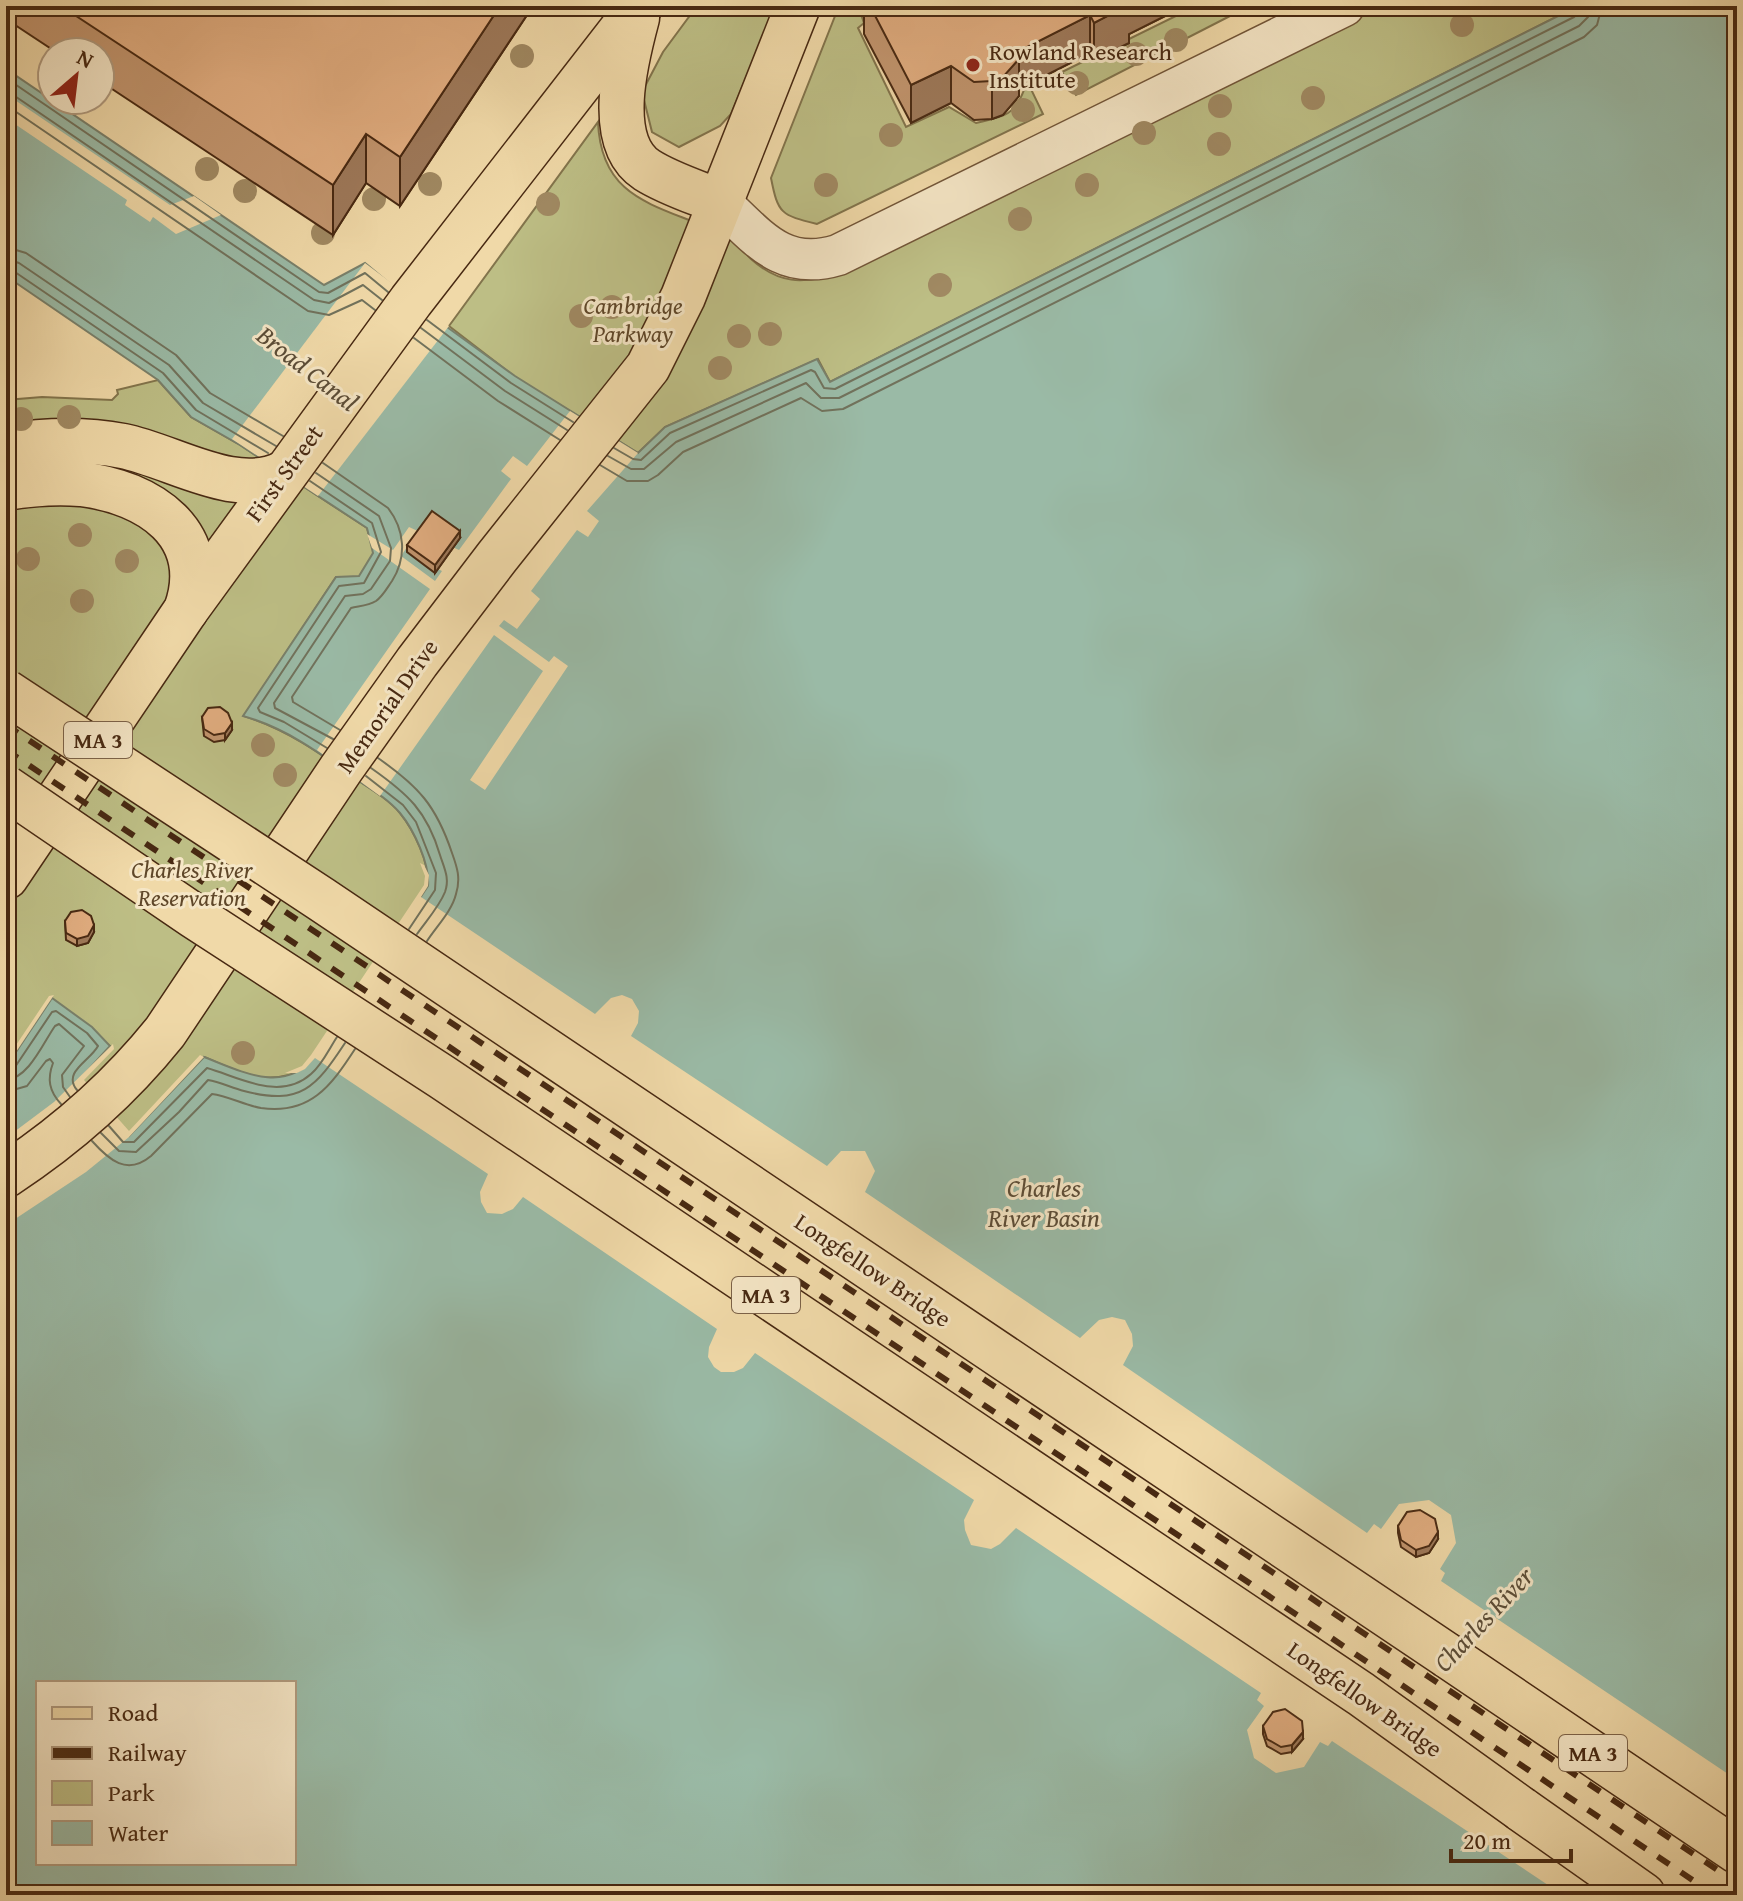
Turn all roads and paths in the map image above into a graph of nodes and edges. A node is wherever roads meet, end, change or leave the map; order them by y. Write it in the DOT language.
graph roads {
  1 [pos="641,6"];
  2 [pos="798,6"];
  3 [pos="1344,6"];
  4 [pos="720,202"];
  5 [pos="6,446"];
  6 [pos="284,473"];
  7 [pos="6,488"];
  8 [pos="186,610"];
  9 [pos="6,692"];
  10 [pos="6,788"];
  11 [pos="8,874"];
  12 [pos="6,1175"];
  13 [pos="1737,1851"];
  14 [pos="1643,1895"];
  1 -- 4 [label="main road"];
  1 -- 6 [label="main road, First Street"];
  2 -- 4 [label="main road, Memorial Drive"];
  3 -- 4 [label="street"];
  4 -- 12 [label="main road, Memorial Drive"];
  5 -- 6 [label="main road"];
  6 -- 8 [label="main road, First Street"];
  7 -- 8 [label="main road, MA 3"];
  8 -- 11 [label="main road, First Street / MA 3"];
  9 -- 13 [label="main road, Longfellow Bridge / MA 3, bridge"];
  10 -- 14 [label="main road, Longfellow Bridge / MA 3, bridge"];
}
